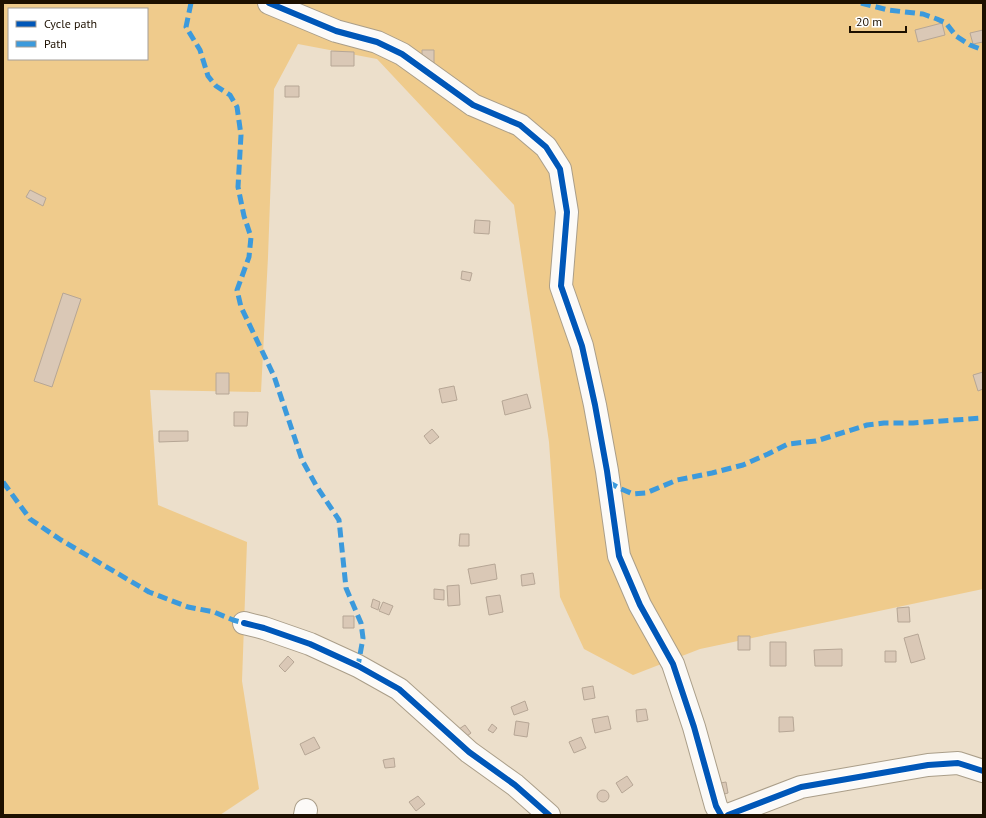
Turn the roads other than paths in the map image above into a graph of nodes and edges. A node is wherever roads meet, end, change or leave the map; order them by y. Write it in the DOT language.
graph roads {
  1 [pos="269,3"];
  2 [pos="244,623"];
  3 [pos="983,770"];
  4 [pos="549,815"];
  5 [pos="721,815"];
  6 [pos="728,815"];
  1 -- 5 [label="street"];
  2 -- 4 [label="street"];
  3 -- 6 [label="street"];
}
